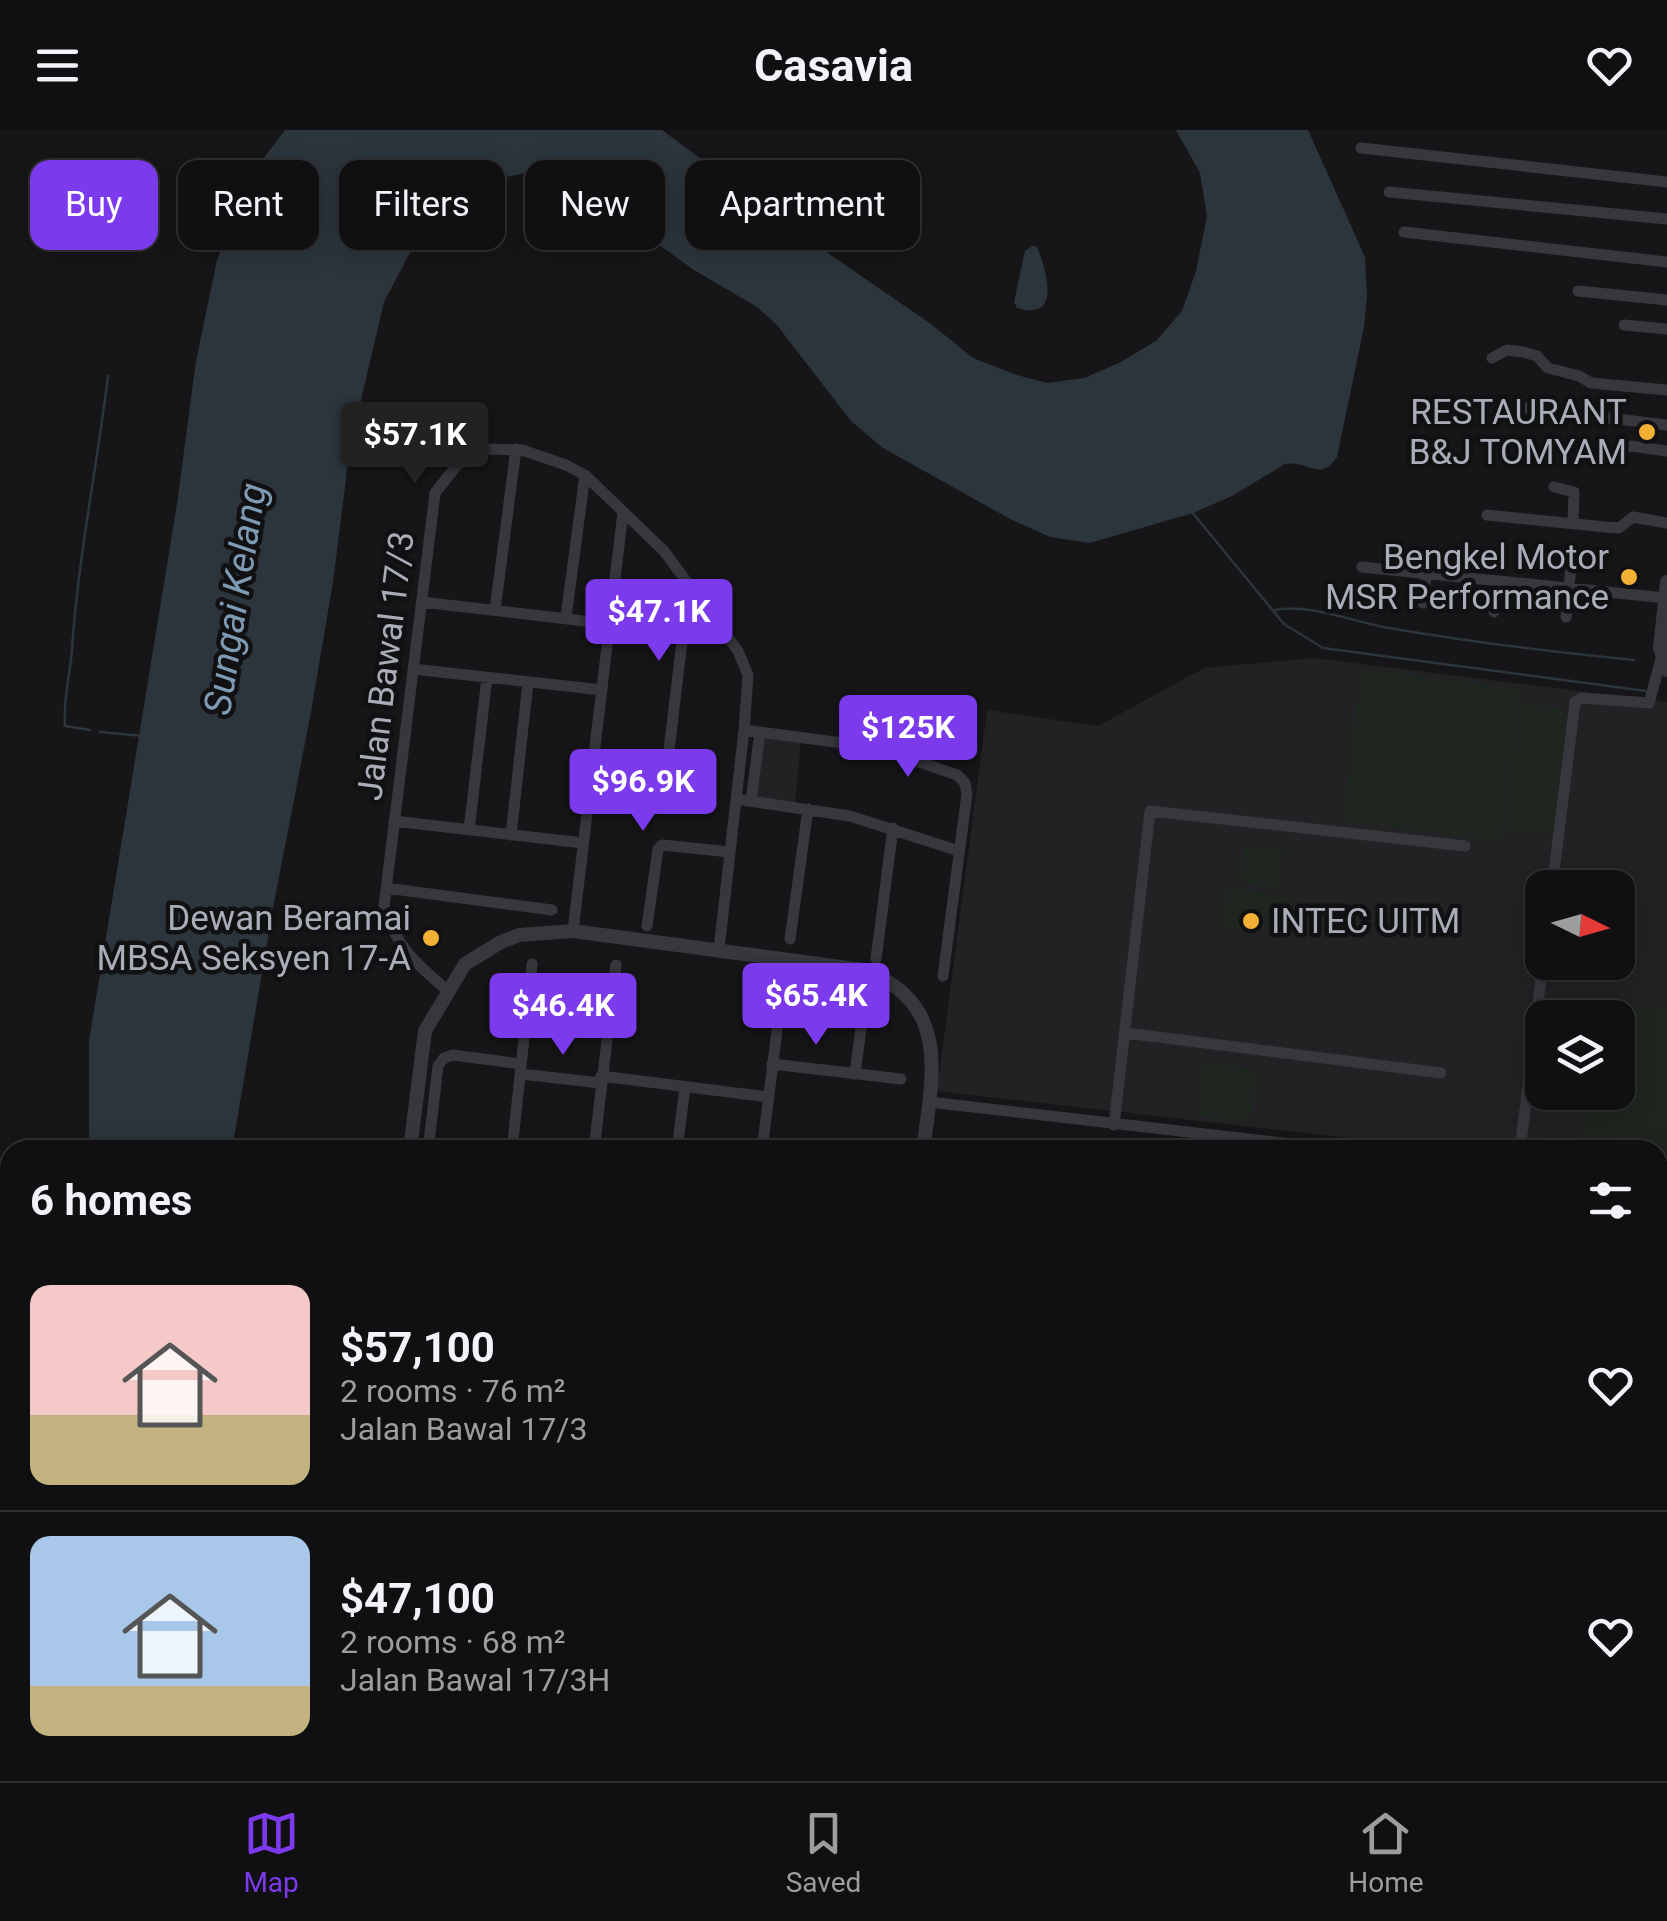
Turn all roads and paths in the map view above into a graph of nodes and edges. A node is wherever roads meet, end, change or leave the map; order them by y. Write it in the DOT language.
graph roads {
  1 [pos="1361,148"];
  2 [pos="1667,182"];
  3 [pos="1388,192"];
  4 [pos="1667,219"];
  5 [pos="1404,232"];
  6 [pos="1667,262"];
  7 [pos="1578,291"];
  8 [pos="1667,300"];
  9 [pos="1624,325"];
  10 [pos="1667,328"];
  11 [pos="1492,358"];
  12 [pos="1667,390"];
  13 [pos="1527,408"];
  14 [pos="1667,425"];
  15 [pos="516,450"];
  16 [pos="1667,451"];
  17 [pos="1614,452"];
  18 [pos="585,475"];
  19 [pos="1554,488"];
  20 [pos="623,512"];
  21 [pos="1487,514"];
  22 [pos="1667,523"];
  23 [pos="1573,524"];
  24 [pos="1430,552"];
  25 [pos="1572,558"];
  26 [pos="1362,566"];
  27 [pos="1426,574"];
  28 [pos="1497,581"];
  29 [pos="690,583"];
  30 [pos="1569,588"];
  31 [pos="1666,590"];
  32 [pos="422,602"];
  33 [pos="1423,603"];
  34 [pos="496,610"];
  35 [pos="1494,612"];
  36 [pos="566,617"];
  37 [pos="1566,617"];
  38 [pos="610,624"];
  39 [pos="1665,628"];
  40 [pos="1664,665"];
  41 [pos="414,669"];
  42 [pos="488,678"];
  43 [pos="528,683"];
  44 [pos="602,690"];
  45 [pos="744,730"];
  46 [pos="760,732"];
  47 [pos="850,744"];
  48 [pos="870,745"];
  49 [pos="669,750"];
  50 [pos="736,799"];
  51 [pos="750,800"];
  52 [pos="808,809"];
  53 [pos="394,821"];
  54 [pos="892,828"];
  55 [pos="468,830"];
  56 [pos="511,835"];
  57 [pos="583,843"];
  58 [pos="1465,846"];
  59 [pos="959,851"];
  60 [pos="730,852"];
  61 [pos="1554,870"];
  62 [pos="386,888"];
  63 [pos="552,910"];
  64 [pos="648,926"];
  65 [pos="572,931"];
  66 [pos="790,939"];
  67 [pos="718,949"];
  68 [pos="876,959"];
  69 [pos="786,960"];
  70 [pos="532,964"];
  71 [pos="616,965"];
  72 [pos="943,976"];
  73 [pos="1541,980"];
  74 [pos="448,990"];
  75 [pos="864,1005"];
  76 [pos="1126,1032"];
  77 [pos="772,1064"];
  78 [pos="521,1069"];
  79 [pos="1441,1073"];
  80 [pos="855,1074"];
  81 [pos="900,1079"];
  82 [pos="601,1080"];
  83 [pos="684,1088"];
  84 [pos="768,1097"];
  85 [pos="929,1102"];
  86 [pos="1114,1125"];
  87 [pos="411,1140"];
  88 [pos="429,1140"];
  89 [pos="513,1140"];
  90 [pos="595,1140"];
  91 [pos="678,1140"];
  92 [pos="763,1140"];
  93 [pos="924,1140"];
  94 [pos="1252,1140"];
  95 [pos="1521,1140"];
  1 -- 2 [label="street"];
  3 -- 4 [label="street"];
  5 -- 6 [label="street"];
  7 -- 8 [label="street"];
  9 -- 10 [label="street"];
  11 -- 12 [label="street"];
  13 -- 14 [label="street"];
  15 -- 18 [label="street, Jalan Bawal 17/3"];
  15 -- 32 [label="street, Jalan Bawal 17/3"];
  15 -- 34 [label="street"];
  16 -- 17 [label="street"];
  18 -- 20 [label="street, Jalan Bawal 17/3"];
  18 -- 36 [label="street"];
  19 -- 23 [label="street"];
  20 -- 29 [label="street, Jalan Bawal 17/3"];
  20 -- 38 [label="street"];
  21 -- 23 [label="street"];
  22 -- 23 [label="street"];
  24 -- 27 [label="street"];
  25 -- 30 [label="street"];
  26 -- 27 [label="street"];
  27 -- 28 [label="street"];
  27 -- 33 [label="street"];
  28 -- 30 [label="street"];
  28 -- 35 [label="street"];
  29 -- 45 [label="street, Jalan Bawal 17/3"];
  29 -- 49 [label="street"];
  30 -- 31 [label="street"];
  30 -- 37 [label="street"];
  31 -- 39 [label="street"];
  32 -- 34 [label="street"];
  32 -- 41 [label="street, Jalan Bawal 17/3"];
  34 -- 36 [label="street"];
  36 -- 38 [label="street"];
  38 -- 44 [label="street"];
  39 -- 40 [label="street"];
  40 -- 61 [label="street"];
  41 -- 42 [label="street"];
  41 -- 53 [label="street, Jalan Bawal 17/3"];
  42 -- 43 [label="street"];
  42 -- 55 [label="street"];
  43 -- 44 [label="street"];
  43 -- 56 [label="street"];
  44 -- 57 [label="street"];
  45 -- 46 [label="street"];
  45 -- 50 [label="street, Jalan Bawal 17/3"];
  46 -- 47 [label="street"];
  46 -- 51 [label="street"];
  48 -- 59 [label="street"];
  50 -- 51 [label="street"];
  50 -- 60 [label="street, Jalan Bawal 17/3"];
  51 -- 52 [label="street"];
  52 -- 54 [label="street"];
  52 -- 66 [label="street"];
  53 -- 55 [label="street"];
  53 -- 62 [label="street, Jalan Bawal 17/3"];
  54 -- 59 [label="street"];
  54 -- 68 [label="street"];
  55 -- 56 [label="street"];
  56 -- 57 [label="street"];
  57 -- 65 [label="street"];
  58 -- 76 [label="street"];
  59 -- 72 [label="street"];
  60 -- 64 [label="street"];
  60 -- 67 [label="street, Jalan Bawal 17/3"];
  62 -- 63 [label="street"];
  62 -- 74 [label="street, Jalan Bawal 17/3"];
  65 -- 67 [label="street"];
  65 -- 74 [label="street"];
  67 -- 69 [label="street"];
  69 -- 77 [label="street"];
  69 -- 85 [label="street"];
  70 -- 78 [label="street"];
  71 -- 82 [label="street"];
  73 -- 95 [label="street"];
  74 -- 87 [label="street"];
  75 -- 80 [label="street"];
  76 -- 79 [label="street"];
  76 -- 86 [label="street"];
  77 -- 80 [label="street"];
  77 -- 84 [label="street"];
  78 -- 82 [label="street"];
  78 -- 88 [label="street"];
  78 -- 89 [label="street"];
  80 -- 81 [label="street"];
  82 -- 83 [label="street"];
  82 -- 90 [label="street"];
  83 -- 84 [label="street"];
  83 -- 91 [label="street"];
  84 -- 92 [label="street"];
  85 -- 86 [label="street"];
  85 -- 93 [label="street"];
  86 -- 94 [label="street"];
}
